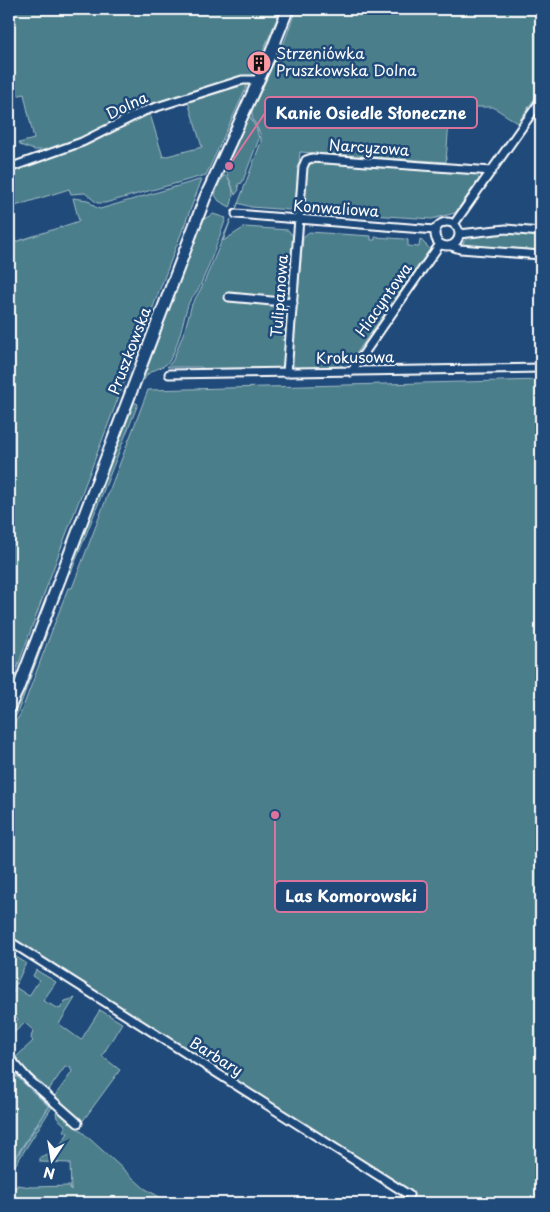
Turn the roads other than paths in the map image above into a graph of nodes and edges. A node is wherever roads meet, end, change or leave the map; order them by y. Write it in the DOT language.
graph roads {
  1 [pos="288,9"];
  2 [pos="259,80"];
  3 [pos="541,100"];
  4 [pos="9,168"];
  5 [pos="492,171"];
  6 [pos="236,214"];
  7 [pos="298,220"];
  8 [pos="454,224"];
  9 [pos="435,230"];
  10 [pos="541,232"];
  11 [pos="459,234"];
  12 [pos="440,244"];
  13 [pos="451,246"];
  14 [pos="541,255"];
  15 [pos="229,297"];
  16 [pos="293,303"];
  17 [pos="541,368"];
  18 [pos="351,372"];
  19 [pos="287,373"];
  20 [pos="169,374"];
  21 [pos="9,708"];
  22 [pos="9,941"];
  23 [pos="9,1057"];
  24 [pos="78,1123"];
  25 [pos="409,1195"];
  1 -- 2 [label="street, Pruszkowska"];
  2 -- 4 [label="street, Dolna"];
  2 -- 21 [label="street, Pruszkowska"];
  3 -- 5 [label="street"];
  5 -- 7 [label="street, Narcyzowa"];
  5 -- 8 [label="street"];
  6 -- 7 [label="street, Konwaliowa"];
  7 -- 9 [label="street, Konwaliowa"];
  7 -- 16 [label="street, Tulipanowa"];
  8 -- 9 [label="street"];
  8 -- 11 [label="street"];
  9 -- 12 [label="street"];
  10 -- 11 [label="street"];
  11 -- 13 [label="street"];
  12 -- 13 [label="street"];
  12 -- 18 [label="street, Hiacyntowa"];
  13 -- 14 [label="street"];
  15 -- 16 [label="street"];
  16 -- 19 [label="street, Tulipanowa"];
  17 -- 18 [label="street, Krokusowa"];
  18 -- 19 [label="street, Krokusowa"];
  19 -- 20 [label="street, Krokusowa"];
  22 -- 25 [label="street, Barbary"];
  23 -- 24 [label="street"];
}
